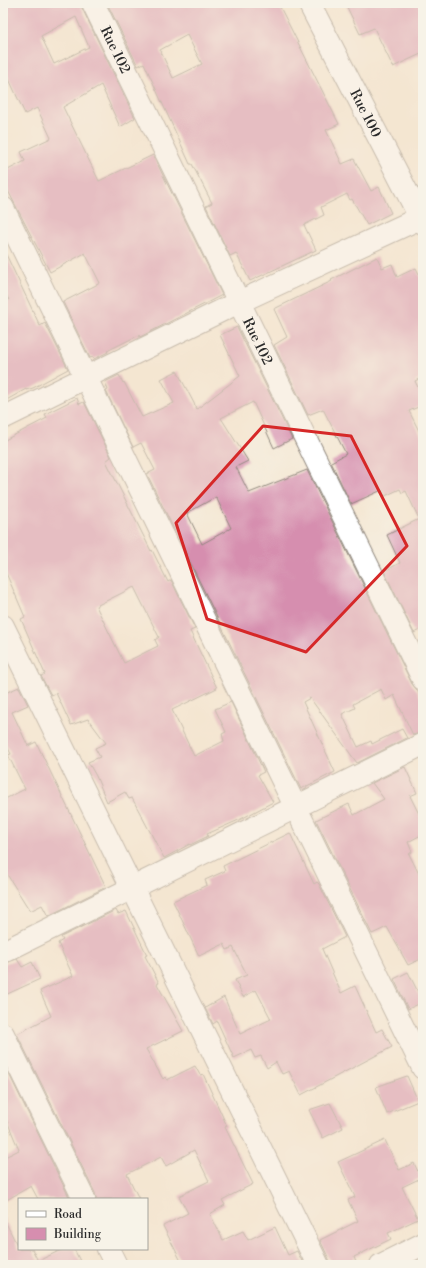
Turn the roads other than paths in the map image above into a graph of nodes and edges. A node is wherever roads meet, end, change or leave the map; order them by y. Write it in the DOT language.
graph roads {
  1 [pos="93,3"];
  2 [pos="309,3"];
  3 [pos="3,208"];
  4 [pos="422,219"];
  5 [pos="239,302"];
  6 [pos="86,378"];
  7 [pos="3,418"];
  8 [pos="3,626"];
  9 [pos="423,679"];
  10 [pos="423,744"];
  11 [pos="296,807"];
  12 [pos="132,888"];
  13 [pos="3,952"];
  14 [pos="3,1034"];
  15 [pos="423,1068"];
  16 [pos="84,1198"];
  17 [pos="423,1244"];
  18 [pos="108,1250"];
  19 [pos="116,1265"];
  20 [pos="318,1265"];
  21 [pos="381,1265"];
  1 -- 5 [label="street, Rue 102"];
  2 -- 4 [label="street, Rue 100"];
  3 -- 6 [label="street"];
  4 -- 5 [label="street"];
  5 -- 6 [label="street"];
  5 -- 9 [label="street, Rue 102"];
  6 -- 7 [label="street"];
  6 -- 11 [label="street"];
  8 -- 12 [label="street"];
  10 -- 11 [label="street"];
  11 -- 12 [label="street"];
  11 -- 15 [label="street"];
  12 -- 13 [label="street"];
  12 -- 20 [label="street"];
  14 -- 16 [label="street"];
  17 -- 21 [label="street"];
  18 -- 19 [label="street"];
}
